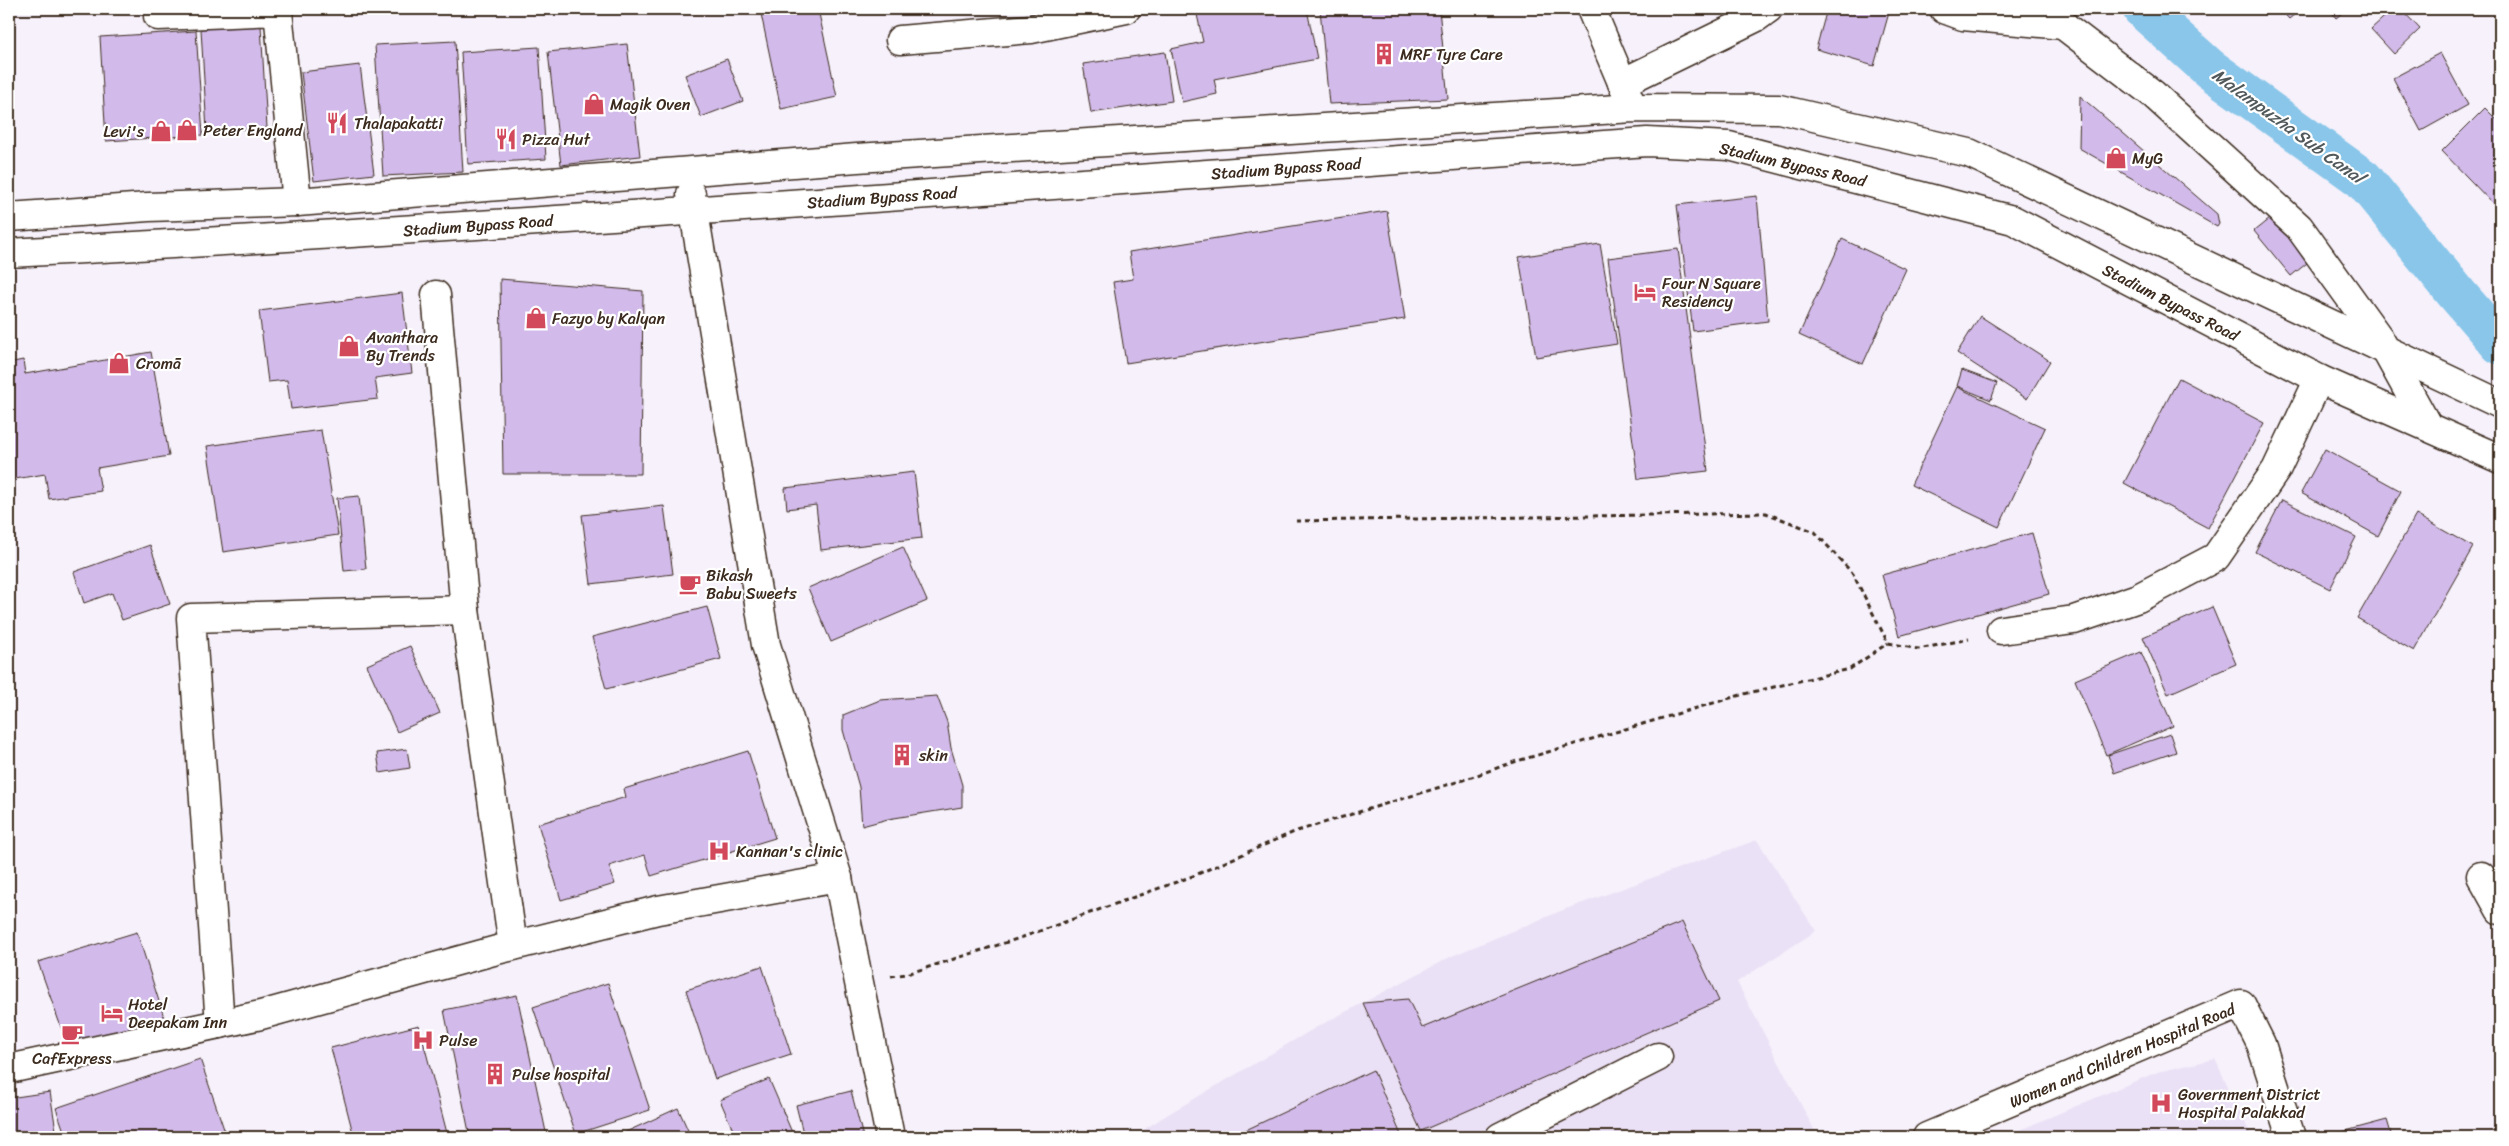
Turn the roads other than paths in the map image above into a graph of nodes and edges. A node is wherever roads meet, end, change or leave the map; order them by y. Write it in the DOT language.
graph roads {
  1 [pos="158,9"];
  2 [pos="1126,9"];
  3 [pos="1591,9"];
  4 [pos="1768,9"];
  5 [pos="1944,9"];
  6 [pos="2042,9"];
  7 [pos="2064,25"];
  8 [pos="900,40"];
  9 [pos="1622,83"];
  10 [pos="1633,108"];
  11 [pos="689,171"];
  12 [pos="297,202"];
  13 [pos="692,210"];
  14 [pos="9,216"];
  15 [pos="9,253"];
  16 [pos="436,296"];
  17 [pos="2386,350"];
  18 [pos="2319,379"];
  19 [pos="2500,404"];
  20 [pos="2427,425"];
  21 [pos="2500,459"];
  22 [pos="466,610"];
  23 [pos="2001,630"];
  24 [pos="2481,876"];
  25 [pos="838,878"];
  26 [pos="2500,910"];
  27 [pos="514,946"];
  28 [pos="220,1024"];
  29 [pos="1658,1057"];
  30 [pos="9,1069"];
  31 [pos="890,1137"];
  32 [pos="1500,1137"];
  33 [pos="1927,1137"];
  34 [pos="2291,1137"];
  1 -- 12 [label="street"];
  2 -- 8 [label="street"];
  3 -- 9 [label="street"];
  4 -- 9 [label="street"];
  5 -- 7 [label="street"];
  6 -- 7 [label="street"];
  7 -- 17 [label="street"];
  9 -- 10 [label="street"];
  10 -- 11 [label="street"];
  10 -- 17 [label="street"];
  11 -- 12 [label="street"];
  11 -- 13 [label="street"];
  12 -- 14 [label="street"];
  13 -- 15 [label="street, Stadium Bypass Road"];
  13 -- 18 [label="street, Stadium Bypass Road"];
  13 -- 25 [label="street"];
  16 -- 22 [label="street"];
  17 -- 19 [label="street"];
  17 -- 20 [label="street"];
  18 -- 20 [label="street, Stadium Bypass Road"];
  18 -- 23 [label="street"];
  20 -- 21 [label="street, Stadium Bypass Road"];
  22 -- 27 [label="street"];
  22 -- 28 [label="street"];
  24 -- 26 [label="street"];
  25 -- 27 [label="street"];
  25 -- 31 [label="street"];
  27 -- 28 [label="street"];
  28 -- 30 [label="street"];
  29 -- 32 [label="street"];
  33 -- 34 [label="street, Women and Children Hospital Road"];
}
